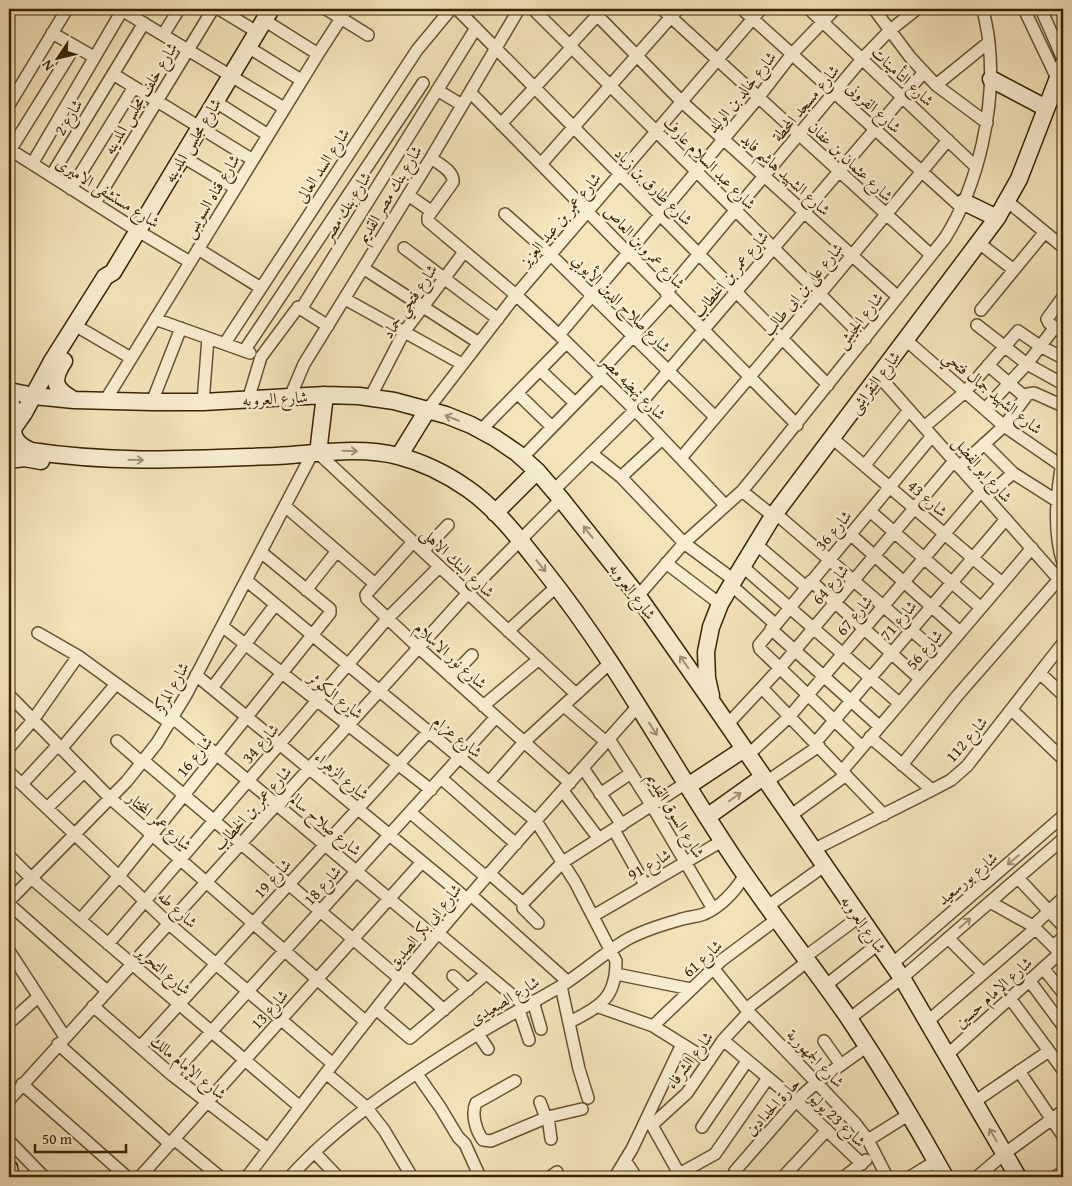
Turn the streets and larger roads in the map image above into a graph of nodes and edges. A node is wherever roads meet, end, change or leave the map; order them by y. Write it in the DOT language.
graph roads {
  1 [pos="67,9"];
  2 [pos="122,9"];
  3 [pos="179,9"];
  4 [pos="213,9"];
  5 [pos="219,9"];
  6 [pos="326,9"];
  7 [pos="457,9"];
  8 [pos="519,9"];
  9 [pos="533,9"];
  10 [pos="662,9"];
  11 [pos="742,9"];
  12 [pos="761,9"];
  13 [pos="809,9"];
  14 [pos="835,9"];
  15 [pos="874,9"];
  16 [pos="917,9"];
  17 [pos="983,9"];
  18 [pos="1024,9"];
  19 [pos="1041,9"];
  20 [pos="444,11"];
  21 [pos="597,11"];
  22 [pos="344,13"];
  23 [pos="674,13"];
  24 [pos="753,18"];
  25 [pos="264,20"];
  26 [pos="822,21"];
  27 [pos="144,23"];
  28 [pos="476,28"];
  29 [pos="889,31"];
  30 [pos="52,33"];
  31 [pos="163,35"];
  32 [pos="368,35"];
  33 [pos="990,42"];
  34 [pos="75,46"];
  35 [pos="571,46"];
  36 [pos="248,47"];
  37 [pos="496,48"];
  38 [pos="188,50"];
  39 [pos="318,54"];
  40 [pos="792,54"];
  41 [pos="637,56"];
  42 [pos="94,57"];
  43 [pos="862,59"];
  44 [pos="1063,59"];
  45 [pos="717,60"];
  46 [pos="924,72"];
  47 [pos="113,74"];
  48 [pos="232,75"];
  49 [pos="1061,78"];
  50 [pos="991,79"];
  51 [pos="301,80"];
  52 [pos="423,83"];
  53 [pos="936,85"];
  54 [pos="610,86"];
  55 [pos="134,87"];
  56 [pos="535,87"];
  57 [pos="437,90"];
  58 [pos="470,92"];
  59 [pos="835,92"];
  60 [pos="758,98"];
  61 [pos="903,98"];
  62 [pos="157,101"];
  63 [pos="681,101"];
  64 [pos="216,102"];
  65 [pos="9,104"];
  66 [pos="462,106"];
  67 [pos="284,108"];
  68 [pos="1046,108"];
  69 [pos="987,123"];
  70 [pos="501,124"];
  71 [pos="574,127"];
  72 [pos="200,128"];
  73 [pos="875,130"];
  74 [pos="655,131"];
  75 [pos="268,135"];
  76 [pos="799,135"];
  77 [pos="723,140"];
  78 [pos="948,140"];
  79 [pos="9,150"];
  80 [pos="182,157"];
  81 [pos="431,158"];
  82 [pos="252,160"];
  83 [pos="32,164"];
  84 [pos="541,164"];
  85 [pos="976,167"];
  86 [pos="839,171"];
  87 [pos="696,172"];
  88 [pos="922,172"];
  89 [pos="619,174"];
  90 [pos="52,176"];
  91 [pos="764,177"];
  92 [pos="235,188"];
  93 [pos="71,189"];
  94 [pos="408,195"];
  95 [pos="1007,201"];
  96 [pos="95,204"];
  97 [pos="963,205"];
  98 [pos="431,211"];
  99 [pos="736,211"];
  100 [pos="587,212"];
  101 [pos="804,212"];
  102 [pos="505,214"];
  103 [pos="660,215"];
  104 [pos="886,215"];
  105 [pos="997,218"];
  106 [pos="138,231"];
  107 [pos="1045,232"];
  108 [pos="979,243"];
  109 [pos="1063,247"];
  110 [pos="404,248"];
  111 [pos="773,248"];
  112 [pos="198,249"];
  113 [pos="464,252"];
  114 [pos="628,253"];
  115 [pos="699,254"];
  116 [pos="551,255"];
  117 [pos="931,255"];
  118 [pos="852,256"];
  119 [pos="190,262"];
  120 [pos="363,268"];
  121 [pos="1014,270"];
  122 [pos="113,272"];
  123 [pos="444,278"];
  124 [pos="261,288"];
  125 [pos="736,292"];
  126 [pos="668,294"];
  127 [pos="516,295"];
  128 [pos="819,295"];
  129 [pos="592,296"];
  130 [pos="898,297"];
  131 [pos="1063,297"];
  132 [pos="344,299"];
  133 [pos="298,307"];
  134 [pos="423,307"];
  135 [pos="981,310"];
  136 [pos="155,319"];
  137 [pos="498,319"];
  138 [pos="977,325"];
  139 [pos="328,326"];
  140 [pos="181,328"];
  141 [pos="83,330"];
  142 [pos="703,330"];
  143 [pos="1059,330"];
  144 [pos="404,332"];
  145 [pos="632,336"];
  146 [pos="208,338"];
  147 [pos="562,339"];
  148 [pos="782,339"];
  149 [pos="864,339"];
  150 [pos="906,340"];
  151 [pos="225,343"];
  152 [pos="479,343"];
  153 [pos="1004,346"];
  154 [pos="1040,346"];
  155 [pos="244,351"];
  156 [pos="261,357"];
  157 [pos="131,358"];
  158 [pos="1063,358"];
  159 [pos="462,364"];
  160 [pos="1027,364"];
  161 [pos="988,365"];
  162 [pos="540,370"];
  163 [pos="668,371"];
  164 [pos="599,376"];
  165 [pos="879,376"];
  166 [pos="749,377"];
  167 [pos="1009,383"];
  168 [pos="1063,384"];
  169 [pos="828,385"];
  170 [pos="9,391"];
  171 [pos="966,392"];
  172 [pos="517,393"];
  173 [pos="325,395"];
  174 [pos="34,396"];
  175 [pos="290,397"];
  176 [pos="1025,397"];
  177 [pos="370,398"];
  178 [pos="9,399"];
  179 [pos="74,400"];
  180 [pos="248,400"];
  181 [pos="105,401"];
  182 [pos="152,402"];
  183 [pos="203,402"];
  184 [pos="575,403"];
  185 [pos="1063,406"];
  186 [pos="428,409"];
  187 [pos="635,410"];
  188 [pos="910,410"];
  189 [pos="985,410"];
  190 [pos="715,417"];
  191 [pos="797,425"];
  192 [pos="1004,426"];
  193 [pos="552,427"];
  194 [pos="924,427"];
  195 [pos="481,430"];
  196 [pos="10,431"];
  197 [pos="932,436"];
  198 [pos="832,438"];
  199 [pos="662,439"];
  200 [pos="984,444"];
  201 [pos="591,453"];
  202 [pos="315,454"];
  203 [pos="399,456"];
  204 [pos="522,458"];
  205 [pos="681,458"];
  206 [pos="9,460"];
  207 [pos="103,460"];
  208 [pos="1062,461"];
  209 [pos="957,464"];
  210 [pos="865,465"];
  211 [pos="537,471"];
  212 [pos="1014,473"];
  213 [pos="622,477"];
  214 [pos="890,486"];
  215 [pos="742,491"];
  216 [pos="558,494"];
  217 [pos="984,494"];
  218 [pos="1057,501"];
  219 [pos="725,505"];
  220 [pos="285,506"];
  221 [pos="914,508"];
  222 [pos="870,511"];
  223 [pos="495,513"];
  224 [pos="774,514"];
  225 [pos="1006,519"];
  226 [pos="448,525"];
  227 [pos="894,532"];
  228 [pos="850,534"];
  229 [pos="944,534"];
  230 [pos="520,539"];
  231 [pos="414,542"];
  232 [pos="684,543"];
  233 [pos="756,544"];
  234 [pos="1032,548"];
  235 [pos="337,551"];
  236 [pos="423,551"];
  237 [pos="261,552"];
  238 [pos="874,556"];
  239 [pos="924,558"];
  240 [pos="972,558"];
  241 [pos="829,559"];
  242 [pos="666,563"];
  243 [pos="1063,564"];
  244 [pos="439,566"];
  245 [pos="742,566"];
  246 [pos="246,580"];
  247 [pos="854,580"];
  248 [pos="903,582"];
  249 [pos="952,582"];
  250 [pos="1061,582"];
  251 [pos="732,583"];
  252 [pos="1002,583"];
  253 [pos="375,584"];
  254 [pos="809,584"];
  255 [pos="557,586"];
  256 [pos="306,590"];
  257 [pos="468,593"];
  258 [pos="638,596"];
  259 [pos="835,602"];
  260 [pos="720,604"];
  261 [pos="275,605"];
  262 [pos="883,606"];
  263 [pos="789,607"];
  264 [pos="931,607"];
  265 [pos="981,608"];
  266 [pos="387,619"];
  267 [pos="222,626"];
  268 [pos="773,626"];
  269 [pos="814,628"];
  270 [pos="864,628"];
  271 [pos="911,630"];
  272 [pos="508,631"];
  273 [pos="960,632"];
  274 [pos="38,633"];
  275 [pos="312,636"];
  276 [pos="245,645"];
  277 [pos="419,648"];
  278 [pos="795,650"];
  279 [pos="1061,651"];
  280 [pos="892,653"];
  281 [pos="843,654"];
  282 [pos="472,655"];
  283 [pos="940,655"];
  284 [pos="78,656"];
  285 [pos="539,659"];
  286 [pos="611,662"];
  287 [pos="348,666"];
  288 [pos="780,668"];
  289 [pos="281,673"];
  290 [pos="1040,674"];
  291 [pos="196,676"];
  292 [pos="824,676"];
  293 [pos="451,677"];
  294 [pos="870,678"];
  295 [pos="920,679"];
  296 [pos="116,684"];
  297 [pos="212,688"];
  298 [pos="762,688"];
  299 [pos="379,692"];
  300 [pos="576,694"];
  301 [pos="9,695"];
  302 [pos="808,695"];
  303 [pos="1063,695"];
  304 [pos="317,701"];
  305 [pos="851,701"];
  306 [pos="712,702"];
  307 [pos="900,703"];
  308 [pos="483,706"];
  309 [pos="564,706"];
  310 [pos="638,706"];
  311 [pos="1012,710"];
  312 [pos="790,716"];
  313 [pos="246,717"];
  314 [pos="496,717"];
  315 [pos="33,720"];
  316 [pos="172,720"];
  317 [pos="834,720"];
  318 [pos="348,725"];
  319 [pos="727,725"];
  320 [pos="879,726"];
  321 [pos="428,732"];
  322 [pos="870,737"];
  323 [pos="117,741"];
  324 [pos="608,741"];
  325 [pos="524,742"];
  326 [pos="817,744"];
  327 [pos="280,745"];
  328 [pos="60,747"];
  329 [pos="862,747"];
  330 [pos="9,748"];
  331 [pos="746,752"];
  332 [pos="217,754"];
  333 [pos="459,758"];
  334 [pos="1063,759"];
  335 [pos="143,762"];
  336 [pos="398,764"];
  337 [pos="902,765"];
  338 [pos="583,768"];
  339 [pos="309,769"];
  340 [pos="9,772"];
  341 [pos="84,772"];
  342 [pos="631,772"];
  343 [pos="844,773"];
  344 [pos="441,778"];
  345 [pos="765,780"];
  346 [pos="249,781"];
  347 [pos="489,782"];
  348 [pos="22,784"];
  349 [pos="687,785"];
  350 [pos="566,787"];
  351 [pos="430,790"];
  352 [pos="932,790"];
  353 [pos="600,794"];
  354 [pos="184,795"];
  355 [pos="110,798"];
  356 [pos="277,804"];
  357 [pos="652,806"];
  358 [pos="47,808"];
  359 [pos="357,808"];
  360 [pos="410,812"];
  361 [pos="884,815"];
  362 [pos="790,816"];
  363 [pos="1063,816"];
  364 [pos="706,817"];
  365 [pos="214,820"];
  366 [pos="536,821"];
  367 [pos="618,827"];
  368 [pos="1046,832"];
  369 [pos="74,834"];
  370 [pos="152,835"];
  371 [pos="389,835"];
  372 [pos="599,839"];
  373 [pos="1037,840"];
  374 [pos="722,841"];
  375 [pos="1061,842"];
  376 [pos="241,844"];
  377 [pos="325,844"];
  378 [pos="516,844"];
  379 [pos="813,850"];
  380 [pos="1048,852"];
  381 [pos="9,856"];
  382 [pos="180,860"];
  383 [pos="422,862"];
  384 [pos="563,862"];
  385 [pos="686,862"];
  386 [pos="824,866"];
  387 [pos="357,871"];
  388 [pos="488,875"];
  389 [pos="745,875"];
  390 [pos="119,876"];
  391 [pos="31,878"];
  392 [pos="1018,878"];
  393 [pos="206,882"];
  394 [pos="288,884"];
  395 [pos="645,885"];
  396 [pos="469,897"];
  397 [pos="968,897"];
  398 [pos="390,898"];
  399 [pos="1063,898"];
  400 [pos="145,901"];
  401 [pos="990,902"];
  402 [pos="9,903"];
  403 [pos="523,903"];
  404 [pos="713,909"];
  405 [pos="980,910"];
  406 [pos="320,911"];
  407 [pos="1049,911"];
  408 [pos="772,913"];
  409 [pos="593,916"];
  410 [pos="859,917"];
  411 [pos="80,920"];
  412 [pos="168,923"];
  413 [pos="253,923"];
  414 [pos="538,923"];
  415 [pos="1063,926"];
  416 [pos="1034,927"];
  417 [pos="437,935"];
  418 [pos="1063,937"];
  419 [pos="948,938"];
  420 [pos="353,939"];
  421 [pos="108,944"];
  422 [pos="878,944"];
  423 [pos="610,949"];
  424 [pos="285,951"];
  425 [pos="1059,952"];
  426 [pos="10,957"];
  427 [pos="807,959"];
  428 [pos="131,964"];
  429 [pos="216,964"];
  430 [pos="892,964"];
  431 [pos="713,968"];
  432 [pos="1043,968"];
  433 [pos="983,973"];
  434 [pos="486,974"];
  435 [pos="616,974"];
  436 [pos="453,976"];
  437 [pos="402,977"];
  438 [pos="902,978"];
  439 [pos="318,979"];
  440 [pos="1029,980"];
  441 [pos="564,984"];
  442 [pos="825,986"];
  443 [pos="691,989"];
  444 [pos="468,990"];
  445 [pos="107,991"];
  446 [pos="248,992"];
  447 [pos="1063,993"];
  448 [pos="38,997"];
  449 [pos="1010,998"];
  450 [pos="179,1004"];
  451 [pos="93,1006"];
  452 [pos="526,1006"];
  453 [pos="599,1007"];
  454 [pos="376,1009"];
  455 [pos="444,1010"];
  456 [pos="748,1010"];
  457 [pos="849,1019"];
  458 [pos="281,1020"];
  459 [pos="366,1022"];
  460 [pos="570,1022"];
  461 [pos="927,1022"];
  462 [pos="9,1023"];
  463 [pos="653,1026"];
  464 [pos="1063,1026"];
  465 [pos="541,1028"];
  466 [pos="212,1032"];
  467 [pos="478,1034"];
  468 [pos="61,1040"];
  469 [pos="529,1040"];
  470 [pos="723,1040"];
  471 [pos="824,1040"];
  472 [pos="682,1044"];
  473 [pos="140,1047"];
  474 [pos="866,1047"];
  475 [pos="488,1049"];
  476 [pos="1049,1051"];
  477 [pos="947,1056"];
  478 [pos="245,1060"];
  479 [pos="709,1061"];
  480 [pos="747,1061"];
  481 [pos="841,1064"];
  482 [pos="329,1069"];
  483 [pos="1063,1070"];
  484 [pos="1019,1071"];
  485 [pos="416,1074"];
  486 [pos="172,1075"];
  487 [pos="768,1078"];
  488 [pos="515,1081"];
  489 [pos="817,1082"];
  490 [pos="22,1084"];
  491 [pos="588,1098"];
  492 [pos="9,1100"];
  493 [pos="796,1101"];
  494 [pos="540,1102"];
  495 [pos="974,1102"];
  496 [pos="207,1103"];
  497 [pos="300,1107"];
  498 [pos="366,1107"];
  499 [pos="582,1108"];
  500 [pos="1063,1111"];
  501 [pos="908,1115"];
  502 [pos="547,1118"];
  503 [pos="1052,1119"];
  504 [pos="649,1121"];
  505 [pos="702,1127"];
  506 [pos="827,1130"];
  507 [pos="480,1136"];
  508 [pos="1063,1136"];
  509 [pos="551,1139"];
  510 [pos="462,1140"];
  511 [pos="868,1140"];
  512 [pos="9,1141"];
  513 [pos="172,1142"];
  514 [pos="268,1149"];
  515 [pos="314,1152"];
  516 [pos="875,1154"];
  517 [pos="1004,1154"];
  518 [pos="625,1160"];
  519 [pos="936,1161"];
  520 [pos="862,1164"];
  521 [pos="9,1168"];
  522 [pos="1063,1172"];
  523 [pos="680,1176"];
  524 [pos="11,1177"];
  525 [pos="44,1177"];
  526 [pos="127,1177"];
  527 [pos="140,1177"];
  528 [pos="220,1177"];
  529 [pos="247,1177"];
  530 [pos="290,1177"];
  531 [pos="338,1177"];
  532 [pos="412,1177"];
  533 [pos="480,1177"];
  534 [pos="615,1177"];
  535 [pos="636,1177"];
  536 [pos="736,1177"];
  537 [pos="782,1177"];
  538 [pos="844,1177"];
  539 [pos="887,1177"];
  540 [pos="910,1177"];
  541 [pos="945,1177"];
  542 [pos="977,1177"];
  543 [pos="1018,1177"];
  544 [pos="1055,1177"];
  1 -- 30 [label="street"];
  2 -- 27 [label="street"];
  2 -- 42 [label="street"];
  3 -- 31 [label="street"];
  4 -- 38 [label="street, شارع خلف مجلس المدينه"];
  5 -- 25 [label="street"];
  6 -- 22 [label="street"];
  7 -- 28 [label="street, شارع طارق بن زياد"];
  8 -- 37 [label="street, شارع بنك مصر القديم"];
  9 -- 35 [label="street, شارع عبد السلام عارف"];
  10 -- 23 [label="street, شارع عثمان بن عفان"];
  11 -- 24 [label="street, شارع الفرونى"];
  12 -- 24 [label="street, شارع عمر بن عبد العزيز"];
  13 -- 26 [label="street, شارع التأمينات"];
  14 -- 26 [label="street, شارع خالد بن الوليد"];
  15 -- 29 [label="street"];
  16 -- 29 [label="street, شارع مسجد المحطة"];
  17 -- 33 [label="street, شارع الجيش"];
  18 -- 49 [label="street"];
  19 -- 44 [label="street"];
  20 -- 124 [label="street, شارع السد العالى"];
  21 -- 35 [label="street"];
  21 -- 41 [label="street, شارع الشهيد هاشم فايد"];
  22 -- 32 [label="street"];
  22 -- 39 [label="street, شارع قناه السويس"];
  23 -- 41 [label="street"];
  23 -- 45 [label="street, شارع عثمان بن عفان"];
  24 -- 40 [label="street, شارع الفرونى"];
  24 -- 45 [label="street, شارع عمر بن عبد العزيز"];
  25 -- 36 [label="street, شارع مجلس المدينه"];
  25 -- 39 [label="street"];
  26 -- 40 [label="street, شارع خالد بن الوليد"];
  26 -- 43 [label="street, شارع التأمينات"];
  27 -- 31 [label="street"];
  27 -- 47 [label="street, شارع 2"];
  28 -- 37 [label="street, شارع طارق بن زياد"];
  28 -- 57 [label="street, شارع بنك مصر"];
  29 -- 43 [label="street, شارع مسجد المحطة"];
  29 -- 46 [label="street"];
  30 -- 34 [label="street"];
  30 -- 65 [label="street"];
  31 -- 38 [label="street"];
  33 -- 50 [label="street, شارع الجيش"];
  33 -- 53 [label="street"];
  34 -- 42 [label="street"];
  34 -- 79 [label="street"];
  35 -- 54 [label="street, شارع عبد السلام عارف"];
  35 -- 56 [label="street"];
  36 -- 48 [label="street, شارع مجلس المدينه"];
  36 -- 51 [label="street"];
  37 -- 56 [label="street, شارع طارق بن زياد"];
  37 -- 58 [label="street, شارع بنك مصر القديم"];
  38 -- 48 [label="street"];
  38 -- 62 [label="street, شارع خلف مجلس المدينه"];
  39 -- 51 [label="street, شارع قناه السويس"];
  40 -- 59 [label="street, شارع الفرونى"];
  40 -- 60 [label="street, شارع خالد بن الوليد"];
  41 -- 54 [label="street"];
  41 -- 63 [label="street, شارع الشهيد هاشم فايد"];
  42 -- 83 [label="street"];
  43 -- 59 [label="street, شارع مسجد المحطة"];
  43 -- 61 [label="street, شارع التأمينات"];
  45 -- 60 [label="street, شارع عثمان بن عفان"];
  45 -- 63 [label="street, شارع عمر بن عبد العزيز"];
  46 -- 53 [label="street"];
  46 -- 61 [label="street, شارع عمر بن الخطاب"];
  47 -- 55 [label="street"];
  47 -- 90 [label="street, شارع 2"];
  48 -- 64 [label="street, شارع مجلس المدينه"];
  48 -- 67 [label="street"];
  49 -- 68 [label="street, شارع النقراشى"];
  50 -- 68 [label="street"];
  50 -- 69 [label="street, شارع الجيش"];
  51 -- 67 [label="street, شارع قناه السويس"];
  52 -- 155 [label="street"];
  53 -- 69 [label="street"];
  54 -- 71 [label="street"];
  54 -- 74 [label="street, شارع عبد السلام عارف"];
  55 -- 62 [label="street"];
  55 -- 93 [label="street"];
  56 -- 70 [label="street"];
  56 -- 71 [label="street, شارع طارق بن زياد"];
  57 -- 66 [label="street"];
  57 -- 133 [label="street, شارع بنك مصر"];
  58 -- 66 [label="street, شارع بنك مصر القديم"];
  58 -- 70 [label="street, شارع عمرو بن العاص"];
  59 -- 73 [label="street, شارع الفرونى"];
  59 -- 76 [label="street, شارع مسجد المحطة"];
  60 -- 76 [label="street, شارع عثمان بن عفان"];
  60 -- 77 [label="street, شارع خالد بن الوليد"];
  61 -- 73 [label="street, شارع عمر بن الخطاب"];
  61 -- 78 [label="street, شارع التأمينات"];
  62 -- 72 [label="street"];
  62 -- 96 [label="street, شارع خلف مجلس المدينه"];
  63 -- 74 [label="street, شارع عمر بن عبد العزيز"];
  63 -- 77 [label="street, شارع الشهيد هاشم فايد"];
  64 -- 72 [label="street, شارع مجلس المدينه"];
  64 -- 75 [label="street"];
  66 -- 81 [label="street, شارع بنك مصر القديم"];
  67 -- 75 [label="street, شارع قناه السويس"];
  68 -- 95 [label="street, شارع النقراشى"];
  69 -- 85 [label="street, شارع الجيش"];
  70 -- 84 [label="street, شارع عمرو بن العاص"];
  71 -- 84 [label="street"];
  71 -- 89 [label="street, شارع طارق بن زياد"];
  72 -- 80 [label="street, شارع مجلس المدينه"];
  72 -- 82 [label="street"];
  73 -- 86 [label="street, شارع عمر بن الخطاب"];
  73 -- 88 [label="street, شارع الفرونى"];
  74 -- 87 [label="street, شارع عبد السلام عارف"];
  74 -- 89 [label="street, شارع عمر بن عبد العزيز"];
  75 -- 82 [label="street, شارع قناه السويس"];
  76 -- 86 [label="street, شارع عثمان بن عفان"];
  76 -- 91 [label="street, شارع مسجد المحطة"];
  77 -- 87 [label="street, شارع خالد بن الوليد"];
  77 -- 91 [label="street, شارع الشهيد هاشم فايد"];
  78 -- 85 [label="street, شارع التأمينات"];
  78 -- 88 [label="street, شارع على بن ابى طالب"];
  79 -- 83 [label="street, شارع مستشفى الاميرى"];
  80 -- 92 [label="street"];
  80 -- 106 [label="street, شارع مجلس المدينه"];
  81 -- 94 [label="street, شارع بنك مصر القديم"];
  81 -- 98 [label="street"];
  82 -- 92 [label="street, شارع قناه السويس"];
  83 -- 90 [label="street, شارع مستشفى الاميرى"];
  84 -- 100 [label="street, شارع عمرو بن العاص"];
  85 -- 97 [label="street, شارع الجيش"];
  86 -- 101 [label="street, شارع عمر بن الخطاب"];
  86 -- 104 [label="street, شارع عثمان بن عفان"];
  87 -- 99 [label="street, شارع عبد السلام عارف"];
  87 -- 103 [label="street, شارع خالد بن الوليد"];
  88 -- 97 [label="street, شارع الفرونى"];
  88 -- 104 [label="street, شارع على بن ابى طالب"];
  89 -- 100 [label="street, شارع عمر بن عبد العزيز"];
  89 -- 103 [label="street, شارع طارق بن زياد"];
  90 -- 93 [label="street, شارع مستشفى الاميرى"];
  91 -- 99 [label="street, شارع مسجد المحطة"];
  91 -- 101 [label="street, شارع الشهيد هاشم فايد"];
  92 -- 112 [label="street, شارع قناه السويس"];
  93 -- 96 [label="street, شارع مستشفى الاميرى"];
  94 -- 98 [label="street"];
  94 -- 120 [label="street, شارع بنك مصر القديم"];
  95 -- 105 [label="street, شارع النقراشى"];
  95 -- 107 [label="street"];
  96 -- 106 [label="street, شارع مستشفى الاميرى"];
  97 -- 105 [label="street"];
  97 -- 117 [label="street, شارع الجيش"];
  98 -- 113 [label="street, شارع نهضه مصر"];
  99 -- 111 [label="street, شارع عبد السلام عارف"];
  99 -- 115 [label="street, شارع مسجد المحطة"];
  100 -- 114 [label="street, شارع عمرو بن العاص"];
  100 -- 116 [label="street, شارع عمر بن عبد العزيز"];
  101 -- 111 [label="street, شارع عمر بن الخطاب"];
  101 -- 118 [label="street, شارع الشهيد هاشم فايد"];
  102 -- 116 [label="street, شارع صلاح الدين الأيوبي"];
  103 -- 114 [label="street, شارع خالد بن الوليد"];
  103 -- 115 [label="street, شارع طارق بن زياد"];
  104 -- 117 [label="street, شارع عثمان بن عفان"];
  104 -- 118 [label="street, شارع على بن ابى طالب"];
  105 -- 108 [label="street, شارع النقراشى"];
  106 -- 119 [label="street, شارع مستشفى الاميرى"];
  106 -- 122 [label="street, شارع مجلس المدينه"];
  107 -- 109 [label="street"];
  107 -- 121 [label="street"];
  108 -- 121 [label="street"];
  108 -- 150 [label="street, شارع النقراشى"];
  110 -- 123 [label="street"];
  111 -- 125 [label="street, شارع عمر بن الخطاب"];
  111 -- 128 [label="street, شارع عبد السلام عارف"];
  112 -- 119 [label="street, شارع قناه السويس"];
  112 -- 124 [label="street"];
  113 -- 123 [label="street, شارع فتحي حماد"];
  113 -- 127 [label="street, شارع نهضه مصر"];
  114 -- 126 [label="street, شارع عمرو بن العاص"];
  114 -- 129 [label="street, شارع خالد بن الوليد"];
  115 -- 125 [label="street, شارع طارق بن زياد"];
  115 -- 126 [label="street, شارع مسجد المحطة"];
  116 -- 127 [label="street, شارع عمر بن عبد العزيز"];
  116 -- 129 [label="street, شارع صلاح الدين الأيوبي"];
  117 -- 130 [label="street, شارع الجيش"];
  118 -- 128 [label="street, شارع على بن ابى طالب"];
  118 -- 130 [label="street, شارع الشهيد هاشم فايد"];
  119 -- 136 [label="street, شارع قناه السويس"];
  120 -- 132 [label="street, شارع بنك مصر القديم"];
  120 -- 134 [label="street"];
  121 -- 135 [label="street"];
  122 -- 141 [label="street, شارع مجلس المدينه"];
  122 -- 174 [label="street, شارع مجلس المدينه"];
  123 -- 134 [label="street, شارع فتحي حماد"];
  123 -- 137 [label="street"];
  124 -- 151 [label="street, شارع السد العالى"];
  125 -- 142 [label="street, شارع عمر بن الخطاب"];
  125 -- 148 [label="street, شارع طارق بن زياد"];
  126 -- 142 [label="street, شارع عمرو بن العاص"];
  126 -- 145 [label="street, شارع مسجد المحطة"];
  127 -- 137 [label="street, شارع عمر بن عبد العزيز"];
  127 -- 147 [label="street, شارع نهضه مصر"];
  128 -- 148 [label="street, شارع على بن ابى طالب"];
  128 -- 149 [label="street, شارع عبد السلام عارف"];
  129 -- 145 [label="street, شارع صلاح الدين الأيوبي"];
  129 -- 147 [label="street, شارع خالد بن الوليد"];
  130 -- 149 [label="street, شارع الجيش"];
  131 -- 143 [label="street"];
  132 -- 139 [label="street, شارع بنك مصر القديم"];
  132 -- 144 [label="street"];
  133 -- 139 [label="street"];
  133 -- 156 [label="street, شارع بنك مصر"];
  134 -- 144 [label="street, شارع فتحي حماد"];
  134 -- 152 [label="street"];
  136 -- 140 [label="street"];
  136 -- 157 [label="street, شارع قناه السويس"];
  137 -- 152 [label="street, شارع عمر بن عبد العزيز"];
  138 -- 153 [label="street"];
  139 -- 175 [label="street, شارع بنك مصر القديم"];
  140 -- 146 [label="street"];
  140 -- 182 [label="street"];
  141 -- 157 [label="street"];
  141 -- 179 [label="street, شارع مجلس المدينه"];
  142 -- 163 [label="street, شارع عمر بن الخطاب"];
  142 -- 166 [label="street, شارع عمرو بن العاص"];
  143 -- 154 [label="street"];
  144 -- 159 [label="street"];
  144 -- 177 [label="street, شارع فتحي حماد"];
  145 -- 163 [label="street, شارع صلاح الدين الأيوبي"];
  145 -- 164 [label="street, شارع مسجد المحطة"];
  146 -- 151 [label="street"];
  146 -- 183 [label="street"];
  147 -- 162 [label="street, شارع خالد بن الوليد"];
  147 -- 164 [label="street, شارع نهضه مصر"];
  148 -- 166 [label="street, شارع على بن ابى طالب"];
  148 -- 169 [label="street, شارع طارق بن زياد"];
  149 -- 169 [label="street, شارع الجيش"];
  150 -- 165 [label="street, شارع النقراشى"];
  150 -- 171 [label="street, شارع الشهيد جمال فتحي"];
  151 -- 155 [label="street"];
  152 -- 159 [label="street, شارع عمر بن عبد العزيز"];
  153 -- 154 [label="street"];
  153 -- 160 [label="street"];
  153 -- 161 [label="street"];
  154 -- 158 [label="street"];
  154 -- 160 [label="street"];
  155 -- 156 [label="street"];
  156 -- 180 [label="street, شارع بنك مصر"];
  157 -- 181 [label="street, شارع قناه السويس"];
  159 -- 186 [label="street, شارع عمر بن عبد العزيز"];
  160 -- 167 [label="street"];
  160 -- 168 [label="street"];
  161 -- 167 [label="street"];
  161 -- 171 [label="street"];
  162 -- 172 [label="street, شارع خالد بن الوليد"];
  162 -- 184 [label="street"];
  163 -- 187 [label="street, شارع عمر بن الخطاب"];
  163 -- 190 [label="street, شارع صلاح الدين الأيوبي"];
  164 -- 184 [label="street, شارع مسجد المحطة"];
  164 -- 187 [label="street, شارع نهضه مصر"];
  165 -- 188 [label="street, شارع ابو الفضل"];
  165 -- 198 [label="street, شارع النقراشى"];
  166 -- 190 [label="street, شارع على بن ابى طالب"];
  166 -- 191 [label="street, شارع عمرو بن العاص"];
  167 -- 176 [label="street"];
  167 -- 189 [label="street"];
  169 -- 191 [label="street, شارع الجيش"];
  170 -- 174 [label="street, شارع العروبه"];
  171 -- 189 [label="street, شارع الشهيد جمال فتحي"];
  171 -- 194 [label="street"];
  172 -- 193 [label="street"];
  172 -- 195 [label="street, شارع خالد بن الوليد"];
  173 -- 175 [label="street, شارع العروبه"];
  173 -- 177 [label="street, شارع العروبه"];
  173 -- 202 [label="street"];
  174 -- 179 [label="street, شارع العروبه"];
  174 -- 196 [label="street, شارع مجلس المدينه"];
  175 -- 180 [label="street, شارع العروبه"];
  176 -- 185 [label="street"];
  176 -- 192 [label="street, شارع 64"];
  177 -- 186 [label="street, شارع العروبه"];
  178 -- 196 [label="street"];
  179 -- 181 [label="street, شارع العروبه"];
  180 -- 183 [label="street, شارع العروبه"];
  181 -- 182 [label="street, شارع العروبه"];
  182 -- 183 [label="street, شارع العروبه"];
  184 -- 193 [label="street, شارع مسجد المحطة"];
  195 -- 186 [label="street, شارع العروبه, one-way"];
  186 -- 203 [label="street"];
  187 -- 199 [label="street, شارع نهضه مصر"];
  187 -- 201 [label="street, شارع عمر بن الخطاب"];
  188 -- 194 [label="street, شارع ابو الفضل"];
  188 -- 210 [label="street"];
  189 -- 192 [label="street, شارع الشهيد جمال فتحي"];
  190 -- 205 [label="street, شارع على بن ابى طالب"];
  191 -- 215 [label="street, شارع الجيش"];
  192 -- 200 [label="street, شارع 64"];
  192 -- 208 [label="street, شارع الشهيد جمال فتحي"];
  193 -- 204 [label="street, شارع مسجد المحطة"];
  194 -- 197 [label="street, شارع ابو الفضل"];
  195 -- 204 [label="street, شارع العروبه"];
  196 -- 207 [label="street"];
  197 -- 209 [label="street, شارع ابو الفضل"];
  197 -- 214 [label="street, شارع 36"];
  198 -- 210 [label="street, شارع 43"];
  198 -- 224 [label="street, شارع النقراشى"];
  199 -- 205 [label="street, شارع نهضه مصر"];
  199 -- 213 [label="street"];
  200 -- 209 [label="street, شارع 64"];
  200 -- 212 [label="street"];
  201 -- 213 [label="street"];
  201 -- 216 [label="street, شارع عمر بن الخطاب"];
  202 -- 203 [label="street, one-way"];
  207 -- 202 [label="street, one-way"];
  202 -- 220 [label="street, شارع المركز"];
  202 -- 231 [label="street, شارع البنك الاهلى"];
  203 -- 223 [label="street"];
  204 -- 211 [label="street, شارع العروبه"];
  205 -- 219 [label="street, شارع نهضه مصر"];
  206 -- 207 [label="street"];
  208 -- 218 [label="street"];
  209 -- 217 [label="street, شارع ابو الفضل"];
  209 -- 221 [label="street, شارع 64"];
  210 -- 214 [label="street, شارع 43"];
  211 -- 216 [label="street, شارع العروبه"];
  211 -- 223 [label="street"];
  212 -- 217 [label="street, شارع 67"];
  212 -- 218 [label="street"];
  213 -- 232 [label="street"];
  214 -- 221 [label="street, شارع 43"];
  214 -- 222 [label="street, شارع 36"];
  215 -- 219 [label="street, شارع الجيش"];
  215 -- 224 [label="street"];
  216 -- 230 [label="street, شارع عمر بن الخطاب"];
  258 -- 216 [label="street, شارع العروبه, one-way"];
  217 -- 225 [label="street, شارع ابو الفضل"];
  217 -- 229 [label="street, شارع 67"];
  218 -- 243 [label="street"];
  219 -- 232 [label="street, شارع الجيش"];
  220 -- 235 [label="street"];
  220 -- 237 [label="street, شارع المركز"];
  221 -- 227 [label="street, شارع 64"];
  221 -- 229 [label="street, شارع 43"];
  222 -- 227 [label="street"];
  222 -- 228 [label="street, شارع 36"];
  223 -- 230 [label="street"];
  224 -- 233 [label="street, شارع النقراشى"];
  224 -- 241 [label="street"];
  225 -- 234 [label="street, شارع ابو الفضل"];
  225 -- 240 [label="street, شارع 71"];
  226 -- 236 [label="street"];
  227 -- 238 [label="street, شارع 64"];
  227 -- 239 [label="street"];
  228 -- 238 [label="street"];
  228 -- 241 [label="street, شارع 36"];
  229 -- 239 [label="street, شارع 67"];
  229 -- 240 [label="street, شارع 43"];
  230 -- 255 [label="street, one-way"];
  230 -- 257 [label="street, شارع عمر بن الخطاب"];
  231 -- 236 [label="street, شارع البنك الاهلى"];
  231 -- 253 [label="street"];
  232 -- 242 [label="street, شارع الجيش"];
  232 -- 251 [label="street"];
  233 -- 245 [label="street, شارع النقراشى"];
  233 -- 254 [label="street"];
  234 -- 250 [label="street, شارع ابو الفضل"];
  234 -- 252 [label="street, شارع 56"];
  235 -- 253 [label="street"];
  235 -- 256 [label="street"];
  236 -- 244 [label="street, شارع البنك الاهلى"];
  237 -- 246 [label="street, شارع المركز"];
  237 -- 256 [label="street"];
  238 -- 247 [label="street, شارع 64"];
  238 -- 248 [label="street"];
  239 -- 248 [label="street, شارع 67"];
  239 -- 249 [label="street"];
  240 -- 249 [label="street, شارع 71"];
  240 -- 252 [label="street, شارع 43"];
  241 -- 247 [label="street"];
  241 -- 254 [label="street, شارع 36"];
  242 -- 258 [label="street, شارع الجيش"];
  242 -- 260 [label="street"];
  244 -- 257 [label="street, شارع البنك الاهلى"];
  244 -- 266 [label="street, شارع 34"];
  245 -- 251 [label="street, شارع النقراشى"];
  245 -- 263 [label="street"];
  246 -- 261 [label="street, شارع عزام"];
  246 -- 267 [label="street, شارع المركز"];
  247 -- 259 [label="street, شارع 64"];
  247 -- 262 [label="street"];
  248 -- 262 [label="street, شارع 67"];
  248 -- 264 [label="street"];
  249 -- 264 [label="street, شارع 71"];
  249 -- 265 [label="street"];
  250 -- 337 [label="street"];
  251 -- 260 [label="street, شارع النقراشى"];
  251 -- 268 [label="street"];
  252 -- 265 [label="street, شارع 56"];
  253 -- 266 [label="street, شارع نور الاسلام"];
  254 -- 259 [label="street"];
  254 -- 263 [label="street, شارع 36"];
  255 -- 272 [label="street"];
  255 -- 286 [label="street"];
  256 -- 275 [label="street, شارع 16"];
  257 -- 272 [label="street, شارع البنك الاهلى"];
  257 -- 277 [label="street, شارع عمر بن الخطاب"];
  306 -- 258 [label="street, شارع العروبه, one-way"];
  259 -- 269 [label="street, شارع 64"];
  259 -- 270 [label="street"];
  260 -- 306 [label="street, شارع النقراشى"];
  261 -- 275 [label="street, شارع عزام"];
  261 -- 276 [label="street"];
  262 -- 270 [label="street, شارع 67"];
  262 -- 271 [label="street"];
  263 -- 268 [label="street, شارع 36"];
  263 -- 269 [label="street"];
  264 -- 271 [label="street, شارع 71"];
  264 -- 273 [label="street"];
  265 -- 273 [label="street, شارع 56"];
  266 -- 277 [label="street, شارع نور الاسلام"];
  266 -- 287 [label="street, شارع 34"];
  267 -- 276 [label="street, شارع الكوثر"];
  267 -- 291 [label="street, شارع المركز"];
  268 -- 278 [label="street"];
  268 -- 288 [label="street, شارع 36"];
  269 -- 278 [label="street, شارع 64"];
  269 -- 281 [label="street"];
  270 -- 280 [label="street"];
  270 -- 281 [label="street, شارع 67"];
  271 -- 280 [label="street, شارع 71"];
  271 -- 283 [label="street"];
  272 -- 285 [label="street, شارع البنك الاهلى"];
  273 -- 283 [label="street, شارع 56"];
  274 -- 284 [label="street, شارع صلاح سالم"];
  275 -- 287 [label="street, شارع عزام"];
  275 -- 289 [label="street, شارع 16"];
  276 -- 289 [label="street, شارع الكوثر"];
  276 -- 297 [label="street"];
  277 -- 293 [label="street, شارع نور الاسلام"];
  277 -- 299 [label="street, شارع عمر بن الخطاب"];
  278 -- 288 [label="street, شارع 64"];
  278 -- 292 [label="street"];
  279 -- 290 [label="street, شارع 112"];
  280 -- 294 [label="street, شارع 71"];
  280 -- 295 [label="street"];
  281 -- 292 [label="street, شارع 67"];
  281 -- 294 [label="street"];
  282 -- 293 [label="street"];
  283 -- 295 [label="street, شارع 56"];
  284 -- 296 [label="street, شارع صلاح سالم"];
  284 -- 315 [label="street"];
  285 -- 300 [label="street, شارع البنك الاهلى"];
  285 -- 308 [label="street"];
  286 -- 300 [label="street"];
  286 -- 310 [label="street"];
  287 -- 299 [label="street, شارع عزام"];
  287 -- 304 [label="street, شارع 34"];
  288 -- 298 [label="street, شارع 64"];
  288 -- 302 [label="street"];
  289 -- 304 [label="street, شارع الكوثر"];
  289 -- 313 [label="street, شارع 16"];
  290 -- 303 [label="street"];
  290 -- 311 [label="street, شارع 112"];
  291 -- 297 [label="street, شارع الزهراء"];
  291 -- 316 [label="street, شارع المركز"];
  292 -- 302 [label="street, شارع 67"];
  292 -- 305 [label="street"];
  293 -- 308 [label="street, شارع نور الاسلام"];
  294 -- 305 [label="street, شارع 71"];
  294 -- 307 [label="street"];
  295 -- 307 [label="street, شارع 56"];
  296 -- 316 [label="street, شارع صلاح سالم"];
  296 -- 328 [label="street"];
  297 -- 313 [label="street, شارع الزهراء"];
  298 -- 312 [label="street"];
  298 -- 319 [label="street, شارع 64"];
  299 -- 318 [label="street, شارع عمر بن الخطاب"];
  299 -- 321 [label="street, شارع عزام"];
  300 -- 309 [label="street"];
  301 -- 315 [label="street, شارع عمر المختار"];
  302 -- 312 [label="street, شارع 67"];
  302 -- 317 [label="street"];
  304 -- 318 [label="street, شارع الكوثر"];
  304 -- 327 [label="street, شارع 34"];
  305 -- 317 [label="street, شارع 71"];
  305 -- 320 [label="street"];
  306 -- 319 [label="street, شارع العروبه"];
  307 -- 320 [label="street, شارع 56"];
  308 -- 314 [label="street, شارع نور الاسلام"];
  309 -- 324 [label="street, شارع السوق القديم"];
  309 -- 325 [label="street"];
  310 -- 324 [label="street, شارع ابى بكر الصديق"];
  310 -- 349 [label="street, one-way"];
  311 -- 334 [label="street"];
  311 -- 352 [label="street, شارع 112"];
  312 -- 326 [label="street"];
  312 -- 331 [label="street, شارع 67"];
  313 -- 327 [label="street, شارع الزهراء"];
  313 -- 332 [label="street, شارع 16"];
  314 -- 325 [label="street, شارع نور الاسلام"];
  314 -- 333 [label="street, شارع 18"];
  315 -- 328 [label="street, شارع عمر المختار"];
  315 -- 330 [label="street"];
  316 -- 332 [label="street, شارع صلاح سالم"];
  316 -- 335 [label="street, شارع المركز"];
  317 -- 326 [label="street, شارع 71"];
  317 -- 329 [label="street"];
  318 -- 336 [label="street, شارع الكوثر"];
  318 -- 339 [label="street, شارع عمر بن الخطاب"];
  319 -- 331 [label="street, شارع العروبه"];
  320 -- 322 [label="street, شارع 56"];
  321 -- 333 [label="street, شارع عزام"];
  321 -- 336 [label="street, شارع 19"];
  322 -- 329 [label="street, شارع 56"];
  322 -- 337 [label="street"];
  323 -- 335 [label="street"];
  324 -- 338 [label="street, شارع ابى بكر الصديق"];
  324 -- 342 [label="street, شارع السوق القديم"];
  325 -- 347 [label="street"];
  325 -- 350 [label="street, شارع نور الاسلام"];
  326 -- 343 [label="street"];
  326 -- 345 [label="street, شارع 71"];
  327 -- 339 [label="street, شارع الزهراء"];
  327 -- 346 [label="street, شارع 34"];
  328 -- 341 [label="street, شارع عمر المختار"];
  328 -- 348 [label="street"];
  329 -- 343 [label="street, شارع 56"];
  331 -- 345 [label="street, شارع العروبه"];
  331 -- 349 [label="street"];
  332 -- 346 [label="street, شارع صلاح سالم"];
  332 -- 354 [label="street, شارع 16"];
  333 -- 344 [label="street, شارع 18"];
  333 -- 347 [label="street, شارع عزام"];
  335 -- 354 [label="street"];
  335 -- 355 [label="street, شارع المركز"];
  336 -- 351 [label="street, شارع الكوثر"];
  336 -- 359 [label="street, شارع 19"];
  337 -- 352 [label="street"];
  338 -- 350 [label="street, شارع ابى بكر الصديق"];
  338 -- 353 [label="street"];
  339 -- 356 [label="street, شارع عمر بن الخطاب"];
  339 -- 359 [label="street, شارع الزهراء"];
  340 -- 348 [label="street, شارع طه"];
  341 -- 355 [label="street, شارع عمر المختار"];
  341 -- 358 [label="street"];
  342 -- 353 [label="street"];
  342 -- 357 [label="street, شارع السوق القديم"];
  343 -- 361 [label="street"];
  343 -- 362 [label="street, شارع 56"];
  344 -- 351 [label="street, شارع 18"];
  344 -- 378 [label="street"];
  345 -- 362 [label="street, شارع العروبه"];
  364 -- 345 [label="street, one-way"];
  346 -- 356 [label="street, شارع صلاح سالم"];
  346 -- 365 [label="street, شارع 34"];
  347 -- 366 [label="street, شارع عزام"];
  348 -- 358 [label="street, شارع طه"];
  349 -- 357 [label="street"];
  349 -- 364 [label="street"];
  350 -- 366 [label="street, شارع ابى بكر الصديق"];
  350 -- 372 [label="street, شارع نور الاسلام"];
  351 -- 360 [label="street, شارع 18"];
  352 -- 361 [label="street, شارع 112"];
  353 -- 367 [label="street"];
  354 -- 365 [label="street"];
  354 -- 370 [label="street, شارع 16"];
  355 -- 369 [label="street, شارع المركز"];
  355 -- 370 [label="street, شارع عمر المختار"];
  356 -- 376 [label="street, شارع عمر بن الخطاب"];
  356 -- 377 [label="street, شارع صلاح سالم"];
  357 -- 367 [label="street"];
  357 -- 385 [label="street, شارع السوق القديم"];
  358 -- 369 [label="street, شارع طه"];
  359 -- 371 [label="street, شارع الزهراء"];
  359 -- 377 [label="street, شارع 19"];
  360 -- 371 [label="street, شارع 18"];
  360 -- 388 [label="street"];
  361 -- 379 [label="street, شارع 112"];
  362 -- 379 [label="street, شارع العروبه"];
  363 -- 368 [label="street, شارع بورسعيد"];
  364 -- 374 [label="street"];
  365 -- 376 [label="street"];
  365 -- 382 [label="street, شارع 34"];
  366 -- 378 [label="street, شارع ابى بكر الصديق"];
  366 -- 384 [label="street, شارع عزام"];
  367 -- 372 [label="street"];
  367 -- 395 [label="street"];
  368 -- 373 [label="street, شارع بورسعيد"];
  368 -- 375 [label="street"];
  369 -- 390 [label="street, شارع طه"];
  369 -- 391 [label="street, شارع المركز"];
  370 -- 382 [label="street, شارع عمر المختار"];
  370 -- 390 [label="street, شارع 16"];
  371 -- 383 [label="street, شارع الزهراء"];
  371 -- 387 [label="street, شارع 18"];
  372 -- 384 [label="street"];
  373 -- 380 [label="street"];
  373 -- 397 [label="street, شارع بورسعيد, one-way"];
  374 -- 385 [label="street, شارع 91"];
  374 -- 389 [label="street"];
  375 -- 380 [label="street, شارع بورسعيد"];
  376 -- 393 [label="street, شارع عمر بن الخطاب"];
  376 -- 394 [label="street"];
  377 -- 387 [label="street, شارع صلاح سالم"];
  377 -- 394 [label="street, شارع 19"];
  378 -- 388 [label="street, شارع ابى بكر الصديق"];
  379 -- 386 [label="street, شارع العروبه"];
  380 -- 392 [label="street, شارع بورسعيد"];
  381 -- 391 [label="street, شارع التحرير"];
  382 -- 393 [label="street, شارع عمر المختار"];
  382 -- 400 [label="street, شارع 34"];
  383 -- 396 [label="street, شارع الزهراء"];
  383 -- 398 [label="street, شارع 13"];
  384 -- 403 [label="street"];
  384 -- 409 [label="street, شارع عزام"];
  385 -- 395 [label="street, شارع 91"];
  385 -- 404 [label="street, شارع السوق القديم"];
  386 -- 408 [label="street, شارع 61"];
  386 -- 410 [label="street, شارع العروبه"];
  387 -- 398 [label="street, شارع صلاح سالم"];
  387 -- 406 [label="street, شارع 18"];
  388 -- 396 [label="street, شارع ابى بكر الصديق"];
  388 -- 403 [label="street"];
  389 -- 404 [label="street, شارع الصعيدى"];
  389 -- 408 [label="street"];
  390 -- 400 [label="street, شارع طه"];
  390 -- 411 [label="street, شارع 16"];
  391 -- 402 [label="street, شارع المركز"];
  391 -- 411 [label="street, شارع التحرير"];
  392 -- 401 [label="street, شارع بورسعيد"];
  392 -- 407 [label="street"];
  393 -- 412 [label="street, شارع عمر بن الخطاب"];
  393 -- 413 [label="street, شارع عمر المختار"];
  394 -- 406 [label="street"];
  394 -- 413 [label="street, شارع 19"];
  395 -- 409 [label="street, شارع 91"];
  396 -- 417 [label="street, شارع ابى بكر الصديق"];
  396 -- 441 [label="street, شارع الزهراء"];
  397 -- 405 [label="street"];
  397 -- 430 [label="street, شارع بورسعيد"];
  398 -- 417 [label="street, شارع صلاح سالم"];
  398 -- 420 [label="street, شارع 13"];
  399 -- 407 [label="street"];
  400 -- 412 [label="street, شارع طه"];
  400 -- 421 [label="street, شارع 34"];
  401 -- 405 [label="street, شارع بورسعيد"];
  401 -- 416 [label="street"];
  402 -- 445 [label="street"];
  403 -- 414 [label="street"];
  404 -- 423 [label="street, شارع الصعيدى"];
  419 -- 405 [label="street, شارع بورسعيد, one-way"];
  406 -- 420 [label="street"];
  406 -- 424 [label="street, شارع 18"];
  407 -- 415 [label="street"];
  407 -- 416 [label="street"];
  408 -- 427 [label="street"];
  408 -- 431 [label="street, شارع 61"];
  409 -- 423 [label="street, شارع عزام"];
  410 -- 422 [label="street, شارع العروبه"];
  410 -- 427 [label="street, شارع الشرفاء"];
  411 -- 421 [label="street, شارع التحرير"];
  412 -- 428 [label="street, شارع عمر بن الخطاب"];
  412 -- 429 [label="street, شارع طه"];
  413 -- 424 [label="street, شارع عمر المختار"];
  413 -- 429 [label="street, شارع 19"];
  416 -- 425 [label="street"];
  416 -- 433 [label="street"];
  417 -- 434 [label="street, شارع صلاح سالم"];
  417 -- 437 [label="street, شارع ابى بكر الصديق"];
  418 -- 425 [label="street, شارع الإمام حسين"];
  419 -- 433 [label="street"];
  419 -- 438 [label="street, شارع بورسعيد"];
  420 -- 437 [label="street"];
  420 -- 439 [label="street, شارع 13"];
  421 -- 428 [label="street, شارع التحرير"];
  422 -- 430 [label="street, شارع العروبه"];
  422 -- 442 [label="street"];
  423 -- 435 [label="street, شارع عزام"];
  423 -- 441 [label="street, شارع الصعيدى"];
  424 -- 439 [label="street, شارع عمر المختار"];
  424 -- 446 [label="street, شارع 18"];
  425 -- 432 [label="street, شارع الإمام حسين"];
  426 -- 448 [label="street"];
  427 -- 442 [label="street"];
  427 -- 456 [label="street, شارع الشرفاء"];
  428 -- 445 [label="street, شارع عمر بن الخطاب"];
  428 -- 450 [label="street, شارع التحرير"];
  429 -- 446 [label="street, شارع طه"];
  429 -- 450 [label="street, شارع 19"];
  430 -- 438 [label="street, شارع العروبه"];
  431 -- 443 [label="street, شارع 61"];
  431 -- 456 [label="street, شارع الجمهورية"];
  432 -- 440 [label="street, شارع الإمام حسين"];
  432 -- 447 [label="street"];
  433 -- 461 [label="street"];
  434 -- 444 [label="street"];
  434 -- 452 [label="street, شارع صلاح سالم"];
  435 -- 443 [label="street"];
  435 -- 453 [label="street"];
  436 -- 444 [label="street"];
  437 -- 454 [label="street, شارع ابى بكر الصديق"];
  437 -- 455 [label="street"];
  438 -- 457 [label="street, شارع بورسعيد"];
  438 -- 461 [label="street, شارع العروبه"];
  439 -- 458 [label="street, شارع 13"];
  439 -- 459 [label="street, شارع عمر المختار"];
  440 -- 449 [label="street, شارع الإمام حسين"];
  440 -- 464 [label="street"];
  441 -- 452 [label="street, شارع الصعيدى"];
  441 -- 460 [label="street"];
  442 -- 457 [label="street"];
  443 -- 463 [label="street, شارع 61"];
  444 -- 455 [label="street"];
  445 -- 451 [label="street, شارع عمر بن الخطاب"];
  446 -- 458 [label="street, شارع طه"];
  446 -- 466 [label="street, شارع 18"];
  448 -- 462 [label="street"];
  448 -- 468 [label="street"];
  449 -- 476 [label="street"];
  449 -- 477 [label="street, شارع الإمام حسين"];
  450 -- 466 [label="street, شارع التحرير"];
  450 -- 473 [label="street, شارع 19"];
  451 -- 468 [label="street, شارع عمر بن الخطاب"];
  451 -- 473 [label="street, شارع الإمام مالك"];
  452 -- 465 [label="street"];
  452 -- 467 [label="street, شارع الصعيدى"];
  452 -- 469 [label="street"];
  453 -- 460 [label="street"];
  453 -- 463 [label="street"];
  454 -- 455 [label="street"];
  454 -- 459 [label="street, شارع ابى بكر الصديق"];
  456 -- 470 [label="street, شارع الشرفاء"];
  456 -- 489 [label="street, شارع الجمهورية"];
  457 -- 474 [label="street"];
  458 -- 478 [label="street, شارع 13"];
  458 -- 482 [label="street, شارع طه"];
  459 -- 482 [label="street, شارع ابى بكر الصديق"];
  460 -- 491 [label="street"];
  461 -- 477 [label="street, شارع العروبه"];
  463 -- 472 [label="street"];
  466 -- 478 [label="street, شارع التحرير"];
  466 -- 486 [label="street, شارع 18"];
  467 -- 475 [label="street"];
  467 -- 485 [label="street, شارع الصعيدى"];
  468 -- 490 [label="street, شارع عمر بن الخطاب"];
  468 -- 513 [label="street"];
  470 -- 479 [label="street, شارع الشرفاء"];
  470 -- 480 [label="street, شارع 23 يوليو"];
  471 -- 481 [label="street"];
  472 -- 479 [label="street"];
  472 -- 504 [label="street"];
  473 -- 486 [label="street, شارع الإمام مالك"];
  474 -- 481 [label="street, حارة الحدادين"];
  474 -- 501 [label="street"];
  476 -- 483 [label="street"];
  476 -- 484 [label="street"];
  477 -- 495 [label="street, شارع العروبه"];
  478 -- 496 [label="street, شارع 13"];
  478 -- 497 [label="street, شارع التحرير"];
  479 -- 504 [label="street, شارع الشرفاء"];
  480 -- 487 [label="street, شارع 23 يوليو"];
  480 -- 505 [label="street"];
  481 -- 489 [label="street, حارة الحدادين"];
  482 -- 497 [label="street, شارع ابى بكر الصديق"];
  482 -- 498 [label="street, شارع طه"];
  484 -- 495 [label="street"];
  484 -- 503 [label="street"];
  485 -- 498 [label="street, شارع الصعيدى"];
  485 -- 510 [label="street"];
  486 -- 496 [label="street, شارع الإمام مالك"];
  487 -- 493 [label="street, شارع 23 يوليو"];
  487 -- 523 [label="street"];
  488 -- 507 [label="street"];
  489 -- 493 [label="street, حارة الحدادين"];
  489 -- 511 [label="street, شارع الجمهورية"];
  490 -- 492 [label="street, شارع عمر بن الخطاب"];
  490 -- 526 [label="street"];
  493 -- 506 [label="street, شارع 23 يوليو"];
  493 -- 536 [label="street, حارة الحدادين"];
  494 -- 502 [label="street"];
  517 -- 495 [label="street, شارع العروبه, one-way"];
  496 -- 513 [label="street, شارع 13"];
  496 -- 514 [label="street, شارع الإمام مالك"];
  497 -- 514 [label="street, شارع ابى بكر الصديق"];
  498 -- 515 [label="street, شارع الصعيدى"];
  498 -- 532 [label="street, شارع طه"];
  499 -- 502 [label="street"];
  500 -- 503 [label="street"];
  501 -- 511 [label="street"];
  501 -- 519 [label="street"];
  502 -- 507 [label="street"];
  502 -- 509 [label="street"];
  503 -- 508 [label="street"];
  503 -- 517 [label="street"];
  504 -- 518 [label="street"];
  504 -- 523 [label="street"];
  506 -- 520 [label="street, شارع 23 يوليو"];
  506 -- 537 [label="street"];
  507 -- 510 [label="street"];
  510 -- 533 [label="street"];
  511 -- 516 [label="street, شارع الجمهورية"];
  512 -- 525 [label="street"];
  513 -- 527 [label="street, شارع 13"];
  513 -- 528 [label="street"];
  514 -- 529 [label="street, شارع ابى بكر الصديق"];
  515 -- 530 [label="street, شارع الصعيدى"];
  515 -- 531 [label="street"];
  516 -- 520 [label="street"];
  516 -- 539 [label="street, شارع الجمهورية"];
  517 -- 542 [label="street"];
  517 -- 543 [label="street, شارع العروبه"];
  518 -- 534 [label="street"];
  518 -- 535 [label="street"];
  519 -- 540 [label="street"];
  519 -- 541 [label="street"];
  520 -- 538 [label="street"];
  521 -- 524 [label="street"];
  522 -- 544 [label="street"];
}
